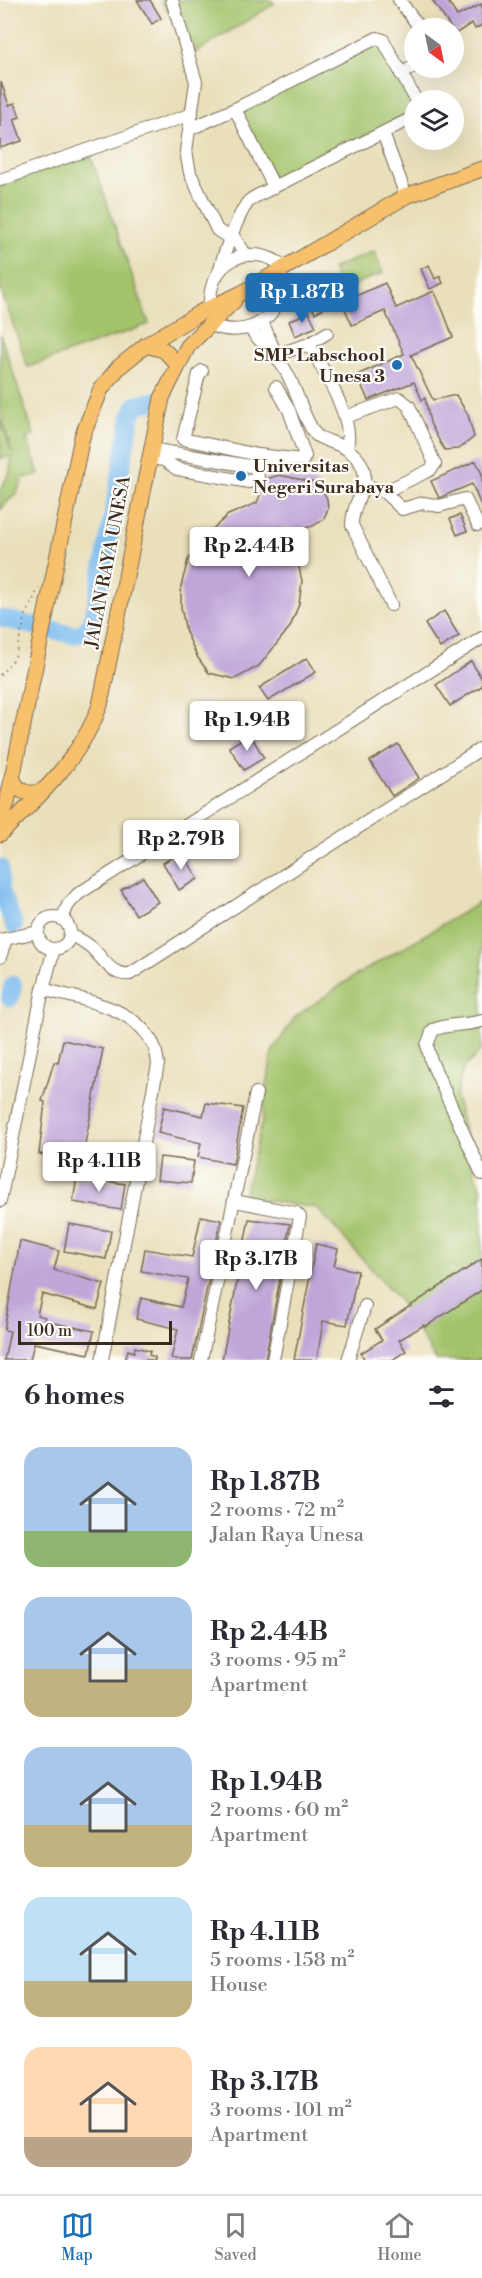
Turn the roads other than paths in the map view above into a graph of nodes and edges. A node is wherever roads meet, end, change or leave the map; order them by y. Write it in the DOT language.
graph roads {
  1 [pos="172,0"];
  2 [pos="399,0"];
  3 [pos="412,18"];
  4 [pos="404,72"];
  5 [pos="401,74"];
  6 [pos="410,90"];
  7 [pos="235,109"];
  8 [pos="192,114"];
  9 [pos="404,122"];
  10 [pos="190,129"];
  11 [pos="383,133"];
  12 [pos="482,168"];
  13 [pos="0,180"];
  14 [pos="274,188"];
  15 [pos="406,196"];
  16 [pos="233,236"];
  17 [pos="246,255"];
  18 [pos="283,268"];
  19 [pos="220,270"];
  20 [pos="242,293"];
  21 [pos="210,307"];
  22 [pos="262,321"];
  23 [pos="208,324"];
  24 [pos="249,328"];
  25 [pos="327,333"];
  26 [pos="309,344"];
  27 [pos="146,345"];
  28 [pos="276,355"];
  29 [pos="177,364"];
  30 [pos="202,371"];
  31 [pos="276,387"];
  32 [pos="345,417"];
  33 [pos="347,448"];
  34 [pos="150,453"];
  35 [pos="256,461"];
  36 [pos="365,485"];
  37 [pos="384,492"];
  38 [pos="478,525"];
  39 [pos="391,605"];
  40 [pos="482,638"];
  41 [pos="482,748"];
  42 [pos="12,777"];
  43 [pos="43,790"];
  44 [pos="0,821"];
  45 [pos="0,834"];
  46 [pos="62,919"];
  47 [pos="38,932"];
  48 [pos="70,934"];
  49 [pos="3,939"];
  50 [pos="54,949"];
  51 [pos="0,957"];
  52 [pos="43,988"];
  53 [pos="482,1021"];
  54 [pos="256,1093"];
  55 [pos="482,1174"];
  56 [pos="0,1201"];
  57 [pos="235,1201"];
  58 [pos="365,1306"];
  59 [pos="102,1360"];
  60 [pos="201,1360"];
  61 [pos="273,1360"];
  62 [pos="348,1360"];
  1 -- 8 [label="street"];
  2 -- 3 [label="street"];
  4 -- 5 [label="street"];
  5 -- 6 [label="street"];
  5 -- 7 [label="street"];
  7 -- 10 [label="street"];
  7 -- 14 [label="street"];
  8 -- 10 [label="street"];
  8 -- 13 [label="street"];
  9 -- 11 [label="street"];
  10 -- 16 [label="street"];
  11 -- 14 [label="street"];
  11 -- 15 [label="street"];
  12 -- 15 [label="main road, JALAN RAYA UNESA"];
  14 -- 16 [label="street"];
  15 -- 18 [label="main road, JALAN RAYA UNESA"];
  16 -- 17 [label="street"];
  16 -- 19 [label="street"];
  17 -- 18 [label="street"];
  17 -- 19 [label="street"];
  18 -- 20 [label="main road, JALAN RAYA UNESA"];
  18 -- 22 [label="street"];
  19 -- 21 [label="street"];
  20 -- 21 [label="main road, JALAN RAYA UNESA"];
  20 -- 23 [label="main road, JALAN RAYA UNESA"];
  21 -- 27 [label="main road, JALAN RAYA UNESA"];
  22 -- 24 [label="street"];
  22 -- 28 [label="street"];
  23 -- 24 [label="street"];
  23 -- 29 [label="main road, JALAN RAYA UNESA"];
  24 -- 28 [label="street"];
  25 -- 26 [label="street"];
  26 -- 28 [label="street"];
  26 -- 32 [label="street"];
  27 -- 29 [label="main road"];
  27 -- 42 [label="main road, JALAN RAYA UNESA"];
  28 -- 33 [label="street"];
  29 -- 34 [label="main road, JALAN RAYA UNESA"];
  30 -- 35 [label="street"];
  31 -- 35 [label="street"];
  32 -- 33 [label="street"];
  32 -- 37 [label="street"];
  33 -- 36 [label="street"];
  34 -- 35 [label="street"];
  34 -- 43 [label="main road, JALAN RAYA UNESA"];
  36 -- 37 [label="street"];
  36 -- 39 [label="street"];
  37 -- 38 [label="street"];
  40 -- 46 [label="street"];
  41 -- 48 [label="street"];
  42 -- 43 [label="main road"];
  42 -- 44 [label="main road, JALAN RAYA UNESA"];
  43 -- 45 [label="main road, JALAN RAYA UNESA"];
  46 -- 47 [label="street"];
  46 -- 48 [label="street"];
  47 -- 49 [label="street"];
  47 -- 50 [label="street"];
  48 -- 50 [label="street"];
  49 -- 51 [label="street"];
  50 -- 52 [label="street"];
  52 -- 56 [label="street"];
  52 -- 59 [label="street"];
  53 -- 55 [label="street"];
  54 -- 57 [label="street"];
  57 -- 60 [label="street"];
  57 -- 61 [label="street"];
  58 -- 62 [label="street"];
}
